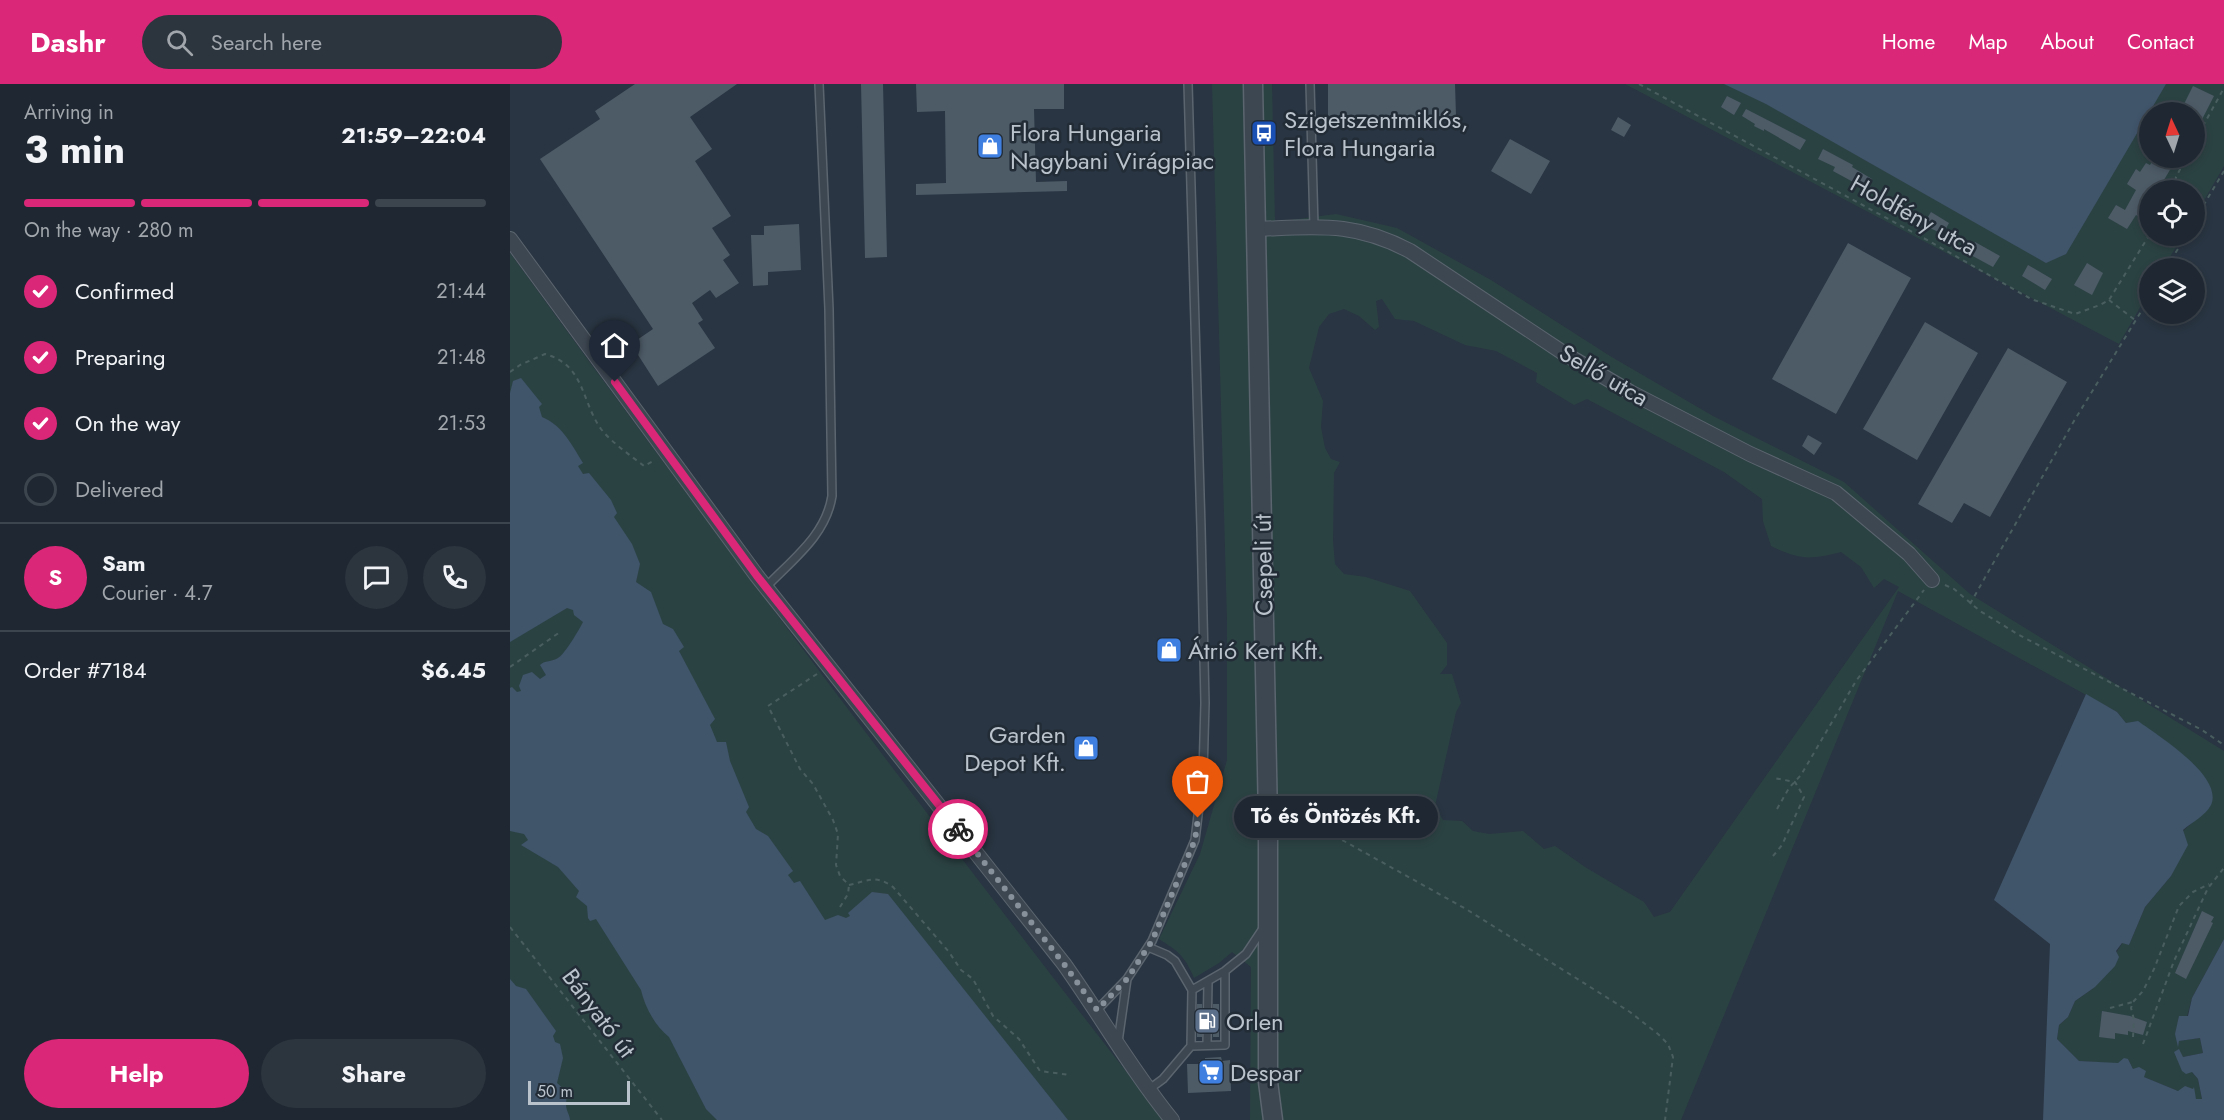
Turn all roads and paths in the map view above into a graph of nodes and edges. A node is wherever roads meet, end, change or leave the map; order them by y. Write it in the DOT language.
graph roads {
  1 [pos="819,84"];
  2 [pos="1188,84"];
  3 [pos="1253,84"];
  4 [pos="1310,84"];
  5 [pos="1639,84"];
  6 [pos="2224,88"];
  7 [pos="2205,122"];
  8 [pos="2224,171"];
  9 [pos="2205,203"];
  10 [pos="1314,226"];
  11 [pos="1256,229"];
  12 [pos="510,238"];
  13 [pos="2143,246"];
  14 [pos="2109,300"];
  15 [pos="2139,315"];
  16 [pos="2136,320"];
  17 [pos="510,372"];
  18 [pos="667,453"];
  19 [pos="1932,580"];
  20 [pos="766,587"];
  21 [pos="1970,603"];
  22 [pos="560,632"];
  23 [pos="829,666"];
  24 [pos="510,668"];
  25 [pos="2224,745"];
  26 [pos="1774,778"];
  27 [pos="1795,782"];
  28 [pos="1777,808"];
  29 [pos="1268,819"];
  30 [pos="1773,856"];
  31 [pos="2224,868"];
  32 [pos="2211,883"];
  33 [pos="849,885"];
  34 [pos="840,907"];
  35 [pos="1267,923"];
  36 [pos="510,927"];
  37 [pos="1148,947"];
  38 [pos="1225,971"];
  39 [pos="1127,979"];
  40 [pos="1208,981"];
  41 [pos="1192,990"];
  42 [pos="2133,1002"];
  43 [pos="2110,1008"];
  44 [pos="1097,1010"];
  45 [pos="2133,1037"];
  46 [pos="2143,1044"];
  47 [pos="1118,1046"];
  48 [pos="1191,1046"];
  49 [pos="1207,1046"];
  50 [pos="1070,1075"];
  51 [pos="1268,1082"];
  52 [pos="1148,1090"];
  53 [pos="1170,1117"];
  54 [pos="662,1120"];
  55 [pos="1262,1120"];
  56 [pos="1273,1120"];
  57 [pos="1665,1120"];
  1 -- 20 [label="lane"];
  2 -- 37 [label="lane"];
  3 -- 11 [label="street, Csepeli út"];
  4 -- 10 [label="lane"];
  5 -- 14 [label="path, Holdfény utca"];
  6 -- 7 [label="path"];
  8 -- 9 [label="path"];
  10 -- 11 [label="street, Sellő utca"];
  10 -- 19 [label="street, Sellő utca"];
  11 -- 29 [label="street, Csepeli út"];
  12 -- 18 [label="street"];
  13 -- 14 [label="path"];
  14 -- 16 [label="path"];
  15 -- 16 [label="path"];
  16 -- 21 [label="path"];
  17 -- 18 [label="path"];
  18 -- 20 [label="street"];
  19 -- 21 [label="path"];
  19 -- 27 [label="path"];
  20 -- 23 [label="street"];
  21 -- 25 [label="path"];
  22 -- 24 [label="path"];
  23 -- 33 [label="path"];
  23 -- 44 [label="street"];
  26 -- 27 [label="path"];
  27 -- 28 [label="path"];
  27 -- 30 [label="path"];
  29 -- 35 [label="street, Csepeli út"];
  29 -- 57 [label="path"];
  31 -- 32 [label="path"];
  32 -- 42 [label="path"];
  32 -- 46 [label="path"];
  33 -- 34 [label="path"];
  33 -- 50 [label="path"];
  35 -- 38 [label="lane"];
  35 -- 51 [label="street, Csepeli út"];
  36 -- 54 [label="path, Bányató út"];
  37 -- 39 [label="lane"];
  37 -- 41 [label="lane"];
  38 -- 40 [label="lane"];
  38 -- 49 [label="lane"];
  39 -- 44 [label="lane"];
  39 -- 47 [label="lane"];
  40 -- 41 [label="lane"];
  40 -- 49 [label="lane"];
  41 -- 48 [label="lane"];
  42 -- 43 [label="path"];
  42 -- 45 [label="path"];
  44 -- 47 [label="street"];
  47 -- 52 [label="street"];
  48 -- 49 [label="lane"];
  48 -- 52 [label="lane"];
  51 -- 55 [label="street, Csepeli út"];
  51 -- 56 [label="street, Csepeli út"];
  52 -- 53 [label="street"];
}
